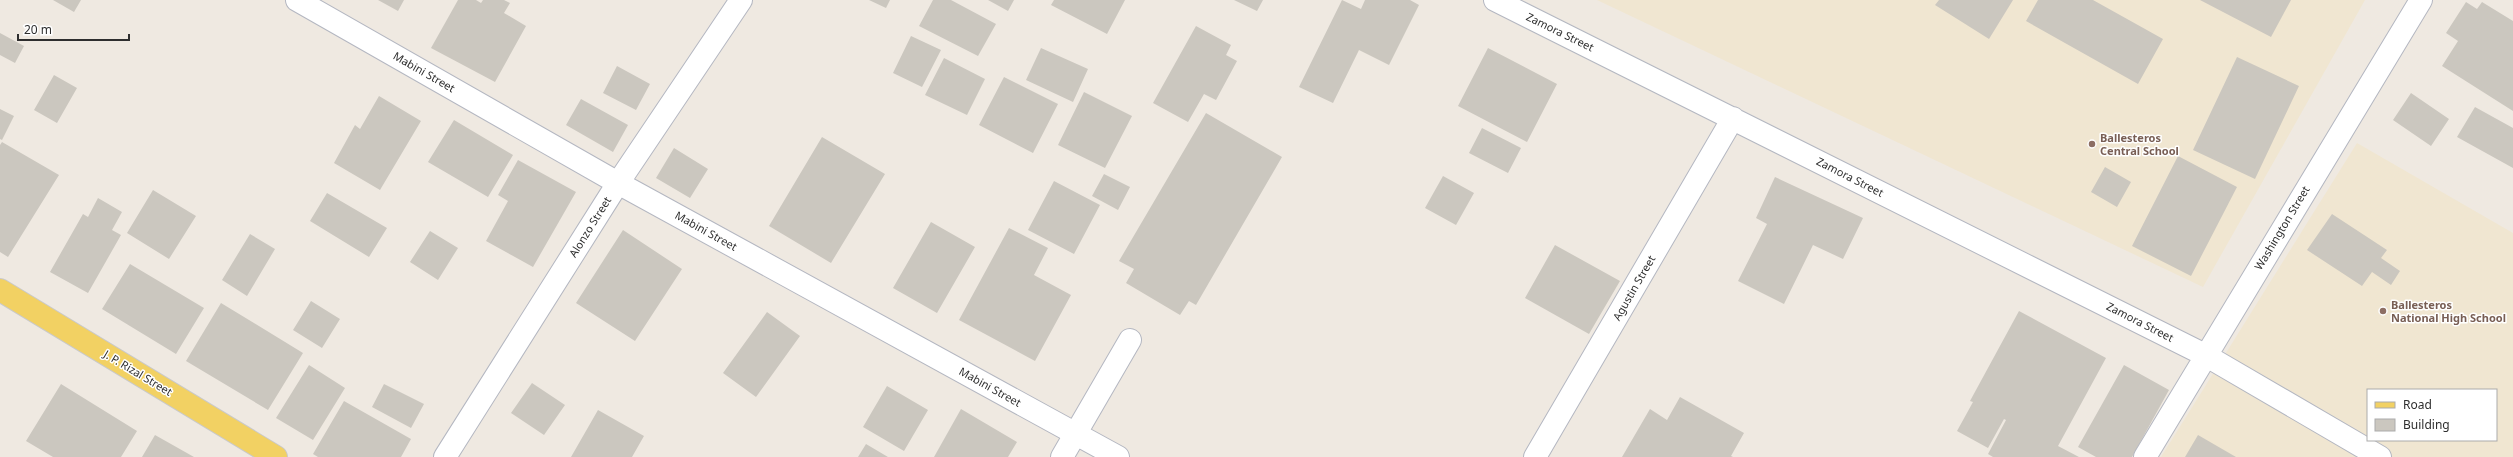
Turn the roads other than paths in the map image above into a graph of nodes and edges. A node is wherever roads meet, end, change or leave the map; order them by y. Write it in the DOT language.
graph roads {
  1 [pos="297,0"];
  2 [pos="741,0"];
  3 [pos="1496,0"];
  4 [pos="2421,0"];
  5 [pos="1733,118"];
  6 [pos="618,183"];
  7 [pos="0,290"];
  8 [pos="1130,340"];
  9 [pos="2205,355"];
  10 [pos="1076,434"];
  11 [pos="276,457"];
  12 [pos="445,457"];
  13 [pos="1062,457"];
  14 [pos="1118,457"];
  15 [pos="1535,457"];
  16 [pos="2145,457"];
  17 [pos="2380,457"];
  1 -- 6 [label="street, Mabini Street"];
  2 -- 6 [label="street, Alonzo Street"];
  3 -- 5 [label="street, Zamora Street"];
  4 -- 9 [label="street, Washington Street"];
  5 -- 9 [label="street, Zamora Street"];
  5 -- 15 [label="street, Agustin Street"];
  6 -- 10 [label="street, Mabini Street"];
  6 -- 12 [label="street, Alonzo Street"];
  7 -- 11 [label="main road, J. P. Rizal Street"];
  8 -- 10 [label="street"];
  9 -- 16 [label="street, Washington Street"];
  9 -- 17 [label="street, Zamora Street"];
  10 -- 13 [label="street"];
  10 -- 14 [label="street, Mabini Street"];
}
